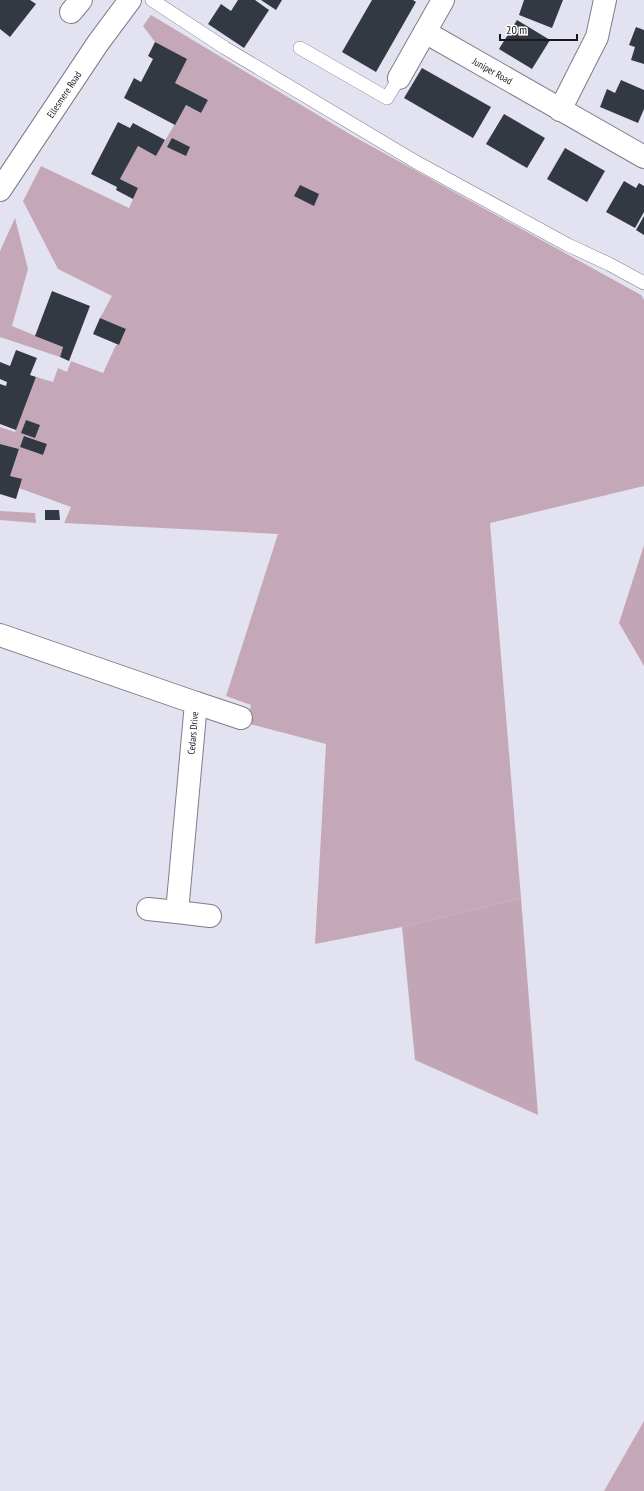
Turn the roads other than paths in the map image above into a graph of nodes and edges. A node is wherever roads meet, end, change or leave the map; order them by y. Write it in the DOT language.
graph roads {
  1 [pos="130,0"];
  2 [pos="152,0"];
  3 [pos="443,0"];
  4 [pos="605,0"];
  5 [pos="425,32"];
  6 [pos="300,48"];
  7 [pos="399,78"];
  8 [pos="560,110"];
  9 [pos="644,157"];
  10 [pos="0,190"];
  11 [pos="644,283"];
  12 [pos="0,635"];
  13 [pos="196,703"];
  14 [pos="241,718"];
  15 [pos="148,909"];
  16 [pos="177,912"];
  17 [pos="210,916"];
  1 -- 10 [label="street, Ellesmere Road"];
  2 -- 11 [label="lane"];
  3 -- 5 [label="street"];
  4 -- 8 [label="street"];
  5 -- 7 [label="street"];
  5 -- 8 [label="street, Juniper Road"];
  6 -- 7 [label="lane"];
  8 -- 9 [label="street, Juniper Road"];
  12 -- 13 [label="street, Cedars Drive"];
  13 -- 14 [label="street"];
  13 -- 16 [label="street, Cedars Drive"];
  15 -- 16 [label="street"];
  16 -- 17 [label="street"];
}
